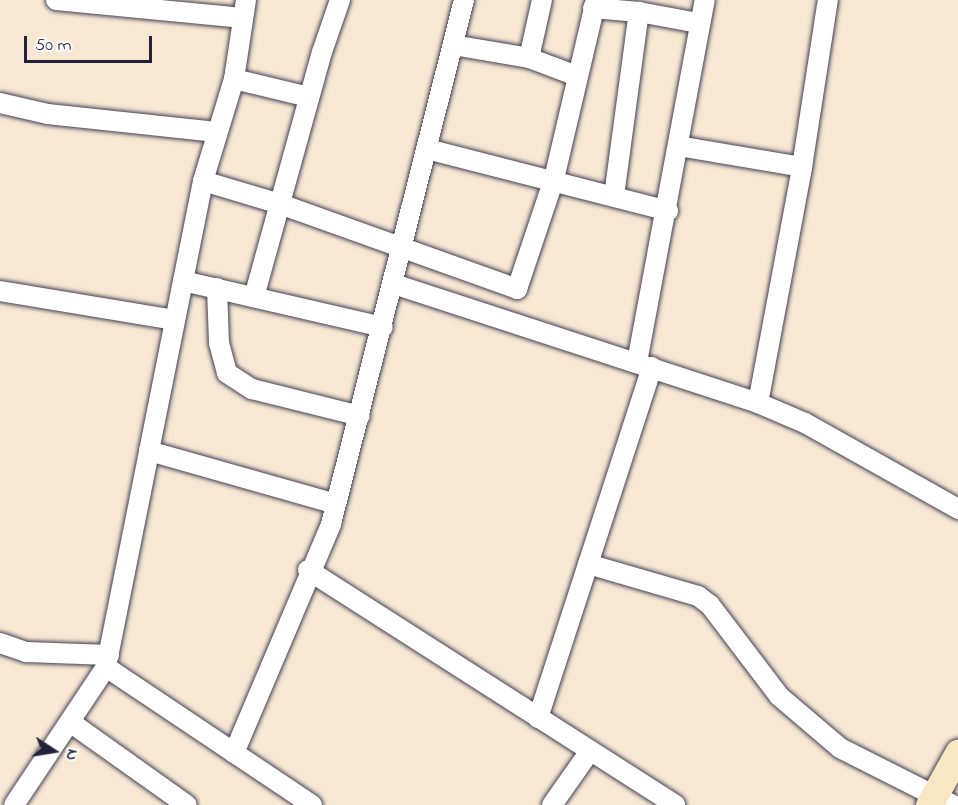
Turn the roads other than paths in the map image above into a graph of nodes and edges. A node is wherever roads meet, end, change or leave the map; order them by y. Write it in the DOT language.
graph roads {
  1 [pos="56,0"];
  2 [pos="340,0"];
  3 [pos="464,0"];
  4 [pos="542,0"];
  5 [pos="705,0"];
  6 [pos="828,0"];
  7 [pos="595,4"];
  8 [pos="244,9"];
  9 [pos="639,12"];
  10 [pos="698,23"];
  11 [pos="453,45"];
  12 [pos="529,58"];
  13 [pos="577,76"];
  14 [pos="234,79"];
  15 [pos="309,97"];
  16 [pos="0,103"];
  17 [pos="216,132"];
  18 [pos="678,146"];
  19 [pos="427,149"];
  20 [pos="802,167"];
  21 [pos="554,179"];
  22 [pos="203,182"];
  23 [pos="614,196"];
  24 [pos="280,204"];
  25 [pos="668,211"];
  26 [pos="403,249"];
  27 [pos="183,281"];
  28 [pos="394,284"];
  29 [pos="217,288"];
  30 [pos="0,291"];
  31 [pos="254,297"];
  32 [pos="175,320"];
  33 [pos="383,327"];
  34 [pos="644,365"];
  35 [pos="758,403"];
  36 [pos="360,416"];
  37 [pos="149,451"];
  38 [pos="336,504"];
  39 [pos="958,509"];
  40 [pos="588,564"];
  41 [pos="308,570"];
  42 [pos="0,643"];
  43 [pos="107,661"];
  44 [pos="538,718"];
  45 [pos="70,722"];
  46 [pos="590,751"];
  47 [pos="234,753"];
  48 [pos="958,753"];
  49 [pos="939,802"];
  50 [pos="20,803"];
  51 [pos="187,805"];
  52 [pos="312,805"];
  53 [pos="552,805"];
  54 [pos="675,805"];
  1 -- 8 [label="street"];
  2 -- 15 [label="street"];
  3 -- 11 [label="street"];
  4 -- 12 [label="street"];
  5 -- 10 [label="street"];
  6 -- 20 [label="street"];
  7 -- 9 [label="street"];
  7 -- 13 [label="street"];
  8 -- 14 [label="street"];
  9 -- 10 [label="street"];
  9 -- 23 [label="street"];
  10 -- 18 [label="street"];
  11 -- 12 [label="street"];
  11 -- 19 [label="street"];
  12 -- 13 [label="street"];
  13 -- 21 [label="street"];
  14 -- 15 [label="street"];
  14 -- 17 [label="street"];
  15 -- 24 [label="street"];
  16 -- 17 [label="street"];
  17 -- 22 [label="street"];
  18 -- 20 [label="street"];
  18 -- 25 [label="street"];
  19 -- 21 [label="street"];
  19 -- 26 [label="street"];
  20 -- 35 [label="street"];
  21 -- 23 [label="street"];
  21 -- 26 [label="street"];
  22 -- 24 [label="street"];
  22 -- 27 [label="street"];
  23 -- 25 [label="street"];
  24 -- 26 [label="street"];
  24 -- 31 [label="street"];
  25 -- 34 [label="street"];
  26 -- 28 [label="street"];
  27 -- 29 [label="street"];
  27 -- 32 [label="street"];
  28 -- 33 [label="street"];
  28 -- 34 [label="street"];
  29 -- 31 [label="street"];
  29 -- 36 [label="street"];
  30 -- 32 [label="street"];
  31 -- 33 [label="street"];
  32 -- 37 [label="street"];
  33 -- 36 [label="street"];
  34 -- 35 [label="street"];
  34 -- 40 [label="street"];
  35 -- 39 [label="street"];
  36 -- 38 [label="street"];
  37 -- 38 [label="street"];
  37 -- 43 [label="street"];
  38 -- 41 [label="street"];
  40 -- 44 [label="street"];
  40 -- 49 [label="street"];
  41 -- 44 [label="street"];
  41 -- 47 [label="street"];
  42 -- 43 [label="street"];
  43 -- 45 [label="street"];
  43 -- 47 [label="street"];
  44 -- 46 [label="street"];
  45 -- 50 [label="street"];
  45 -- 51 [label="street"];
  46 -- 53 [label="street"];
  46 -- 54 [label="street"];
  47 -- 52 [label="street"];
  48 -- 49 [label="main road"];
}
